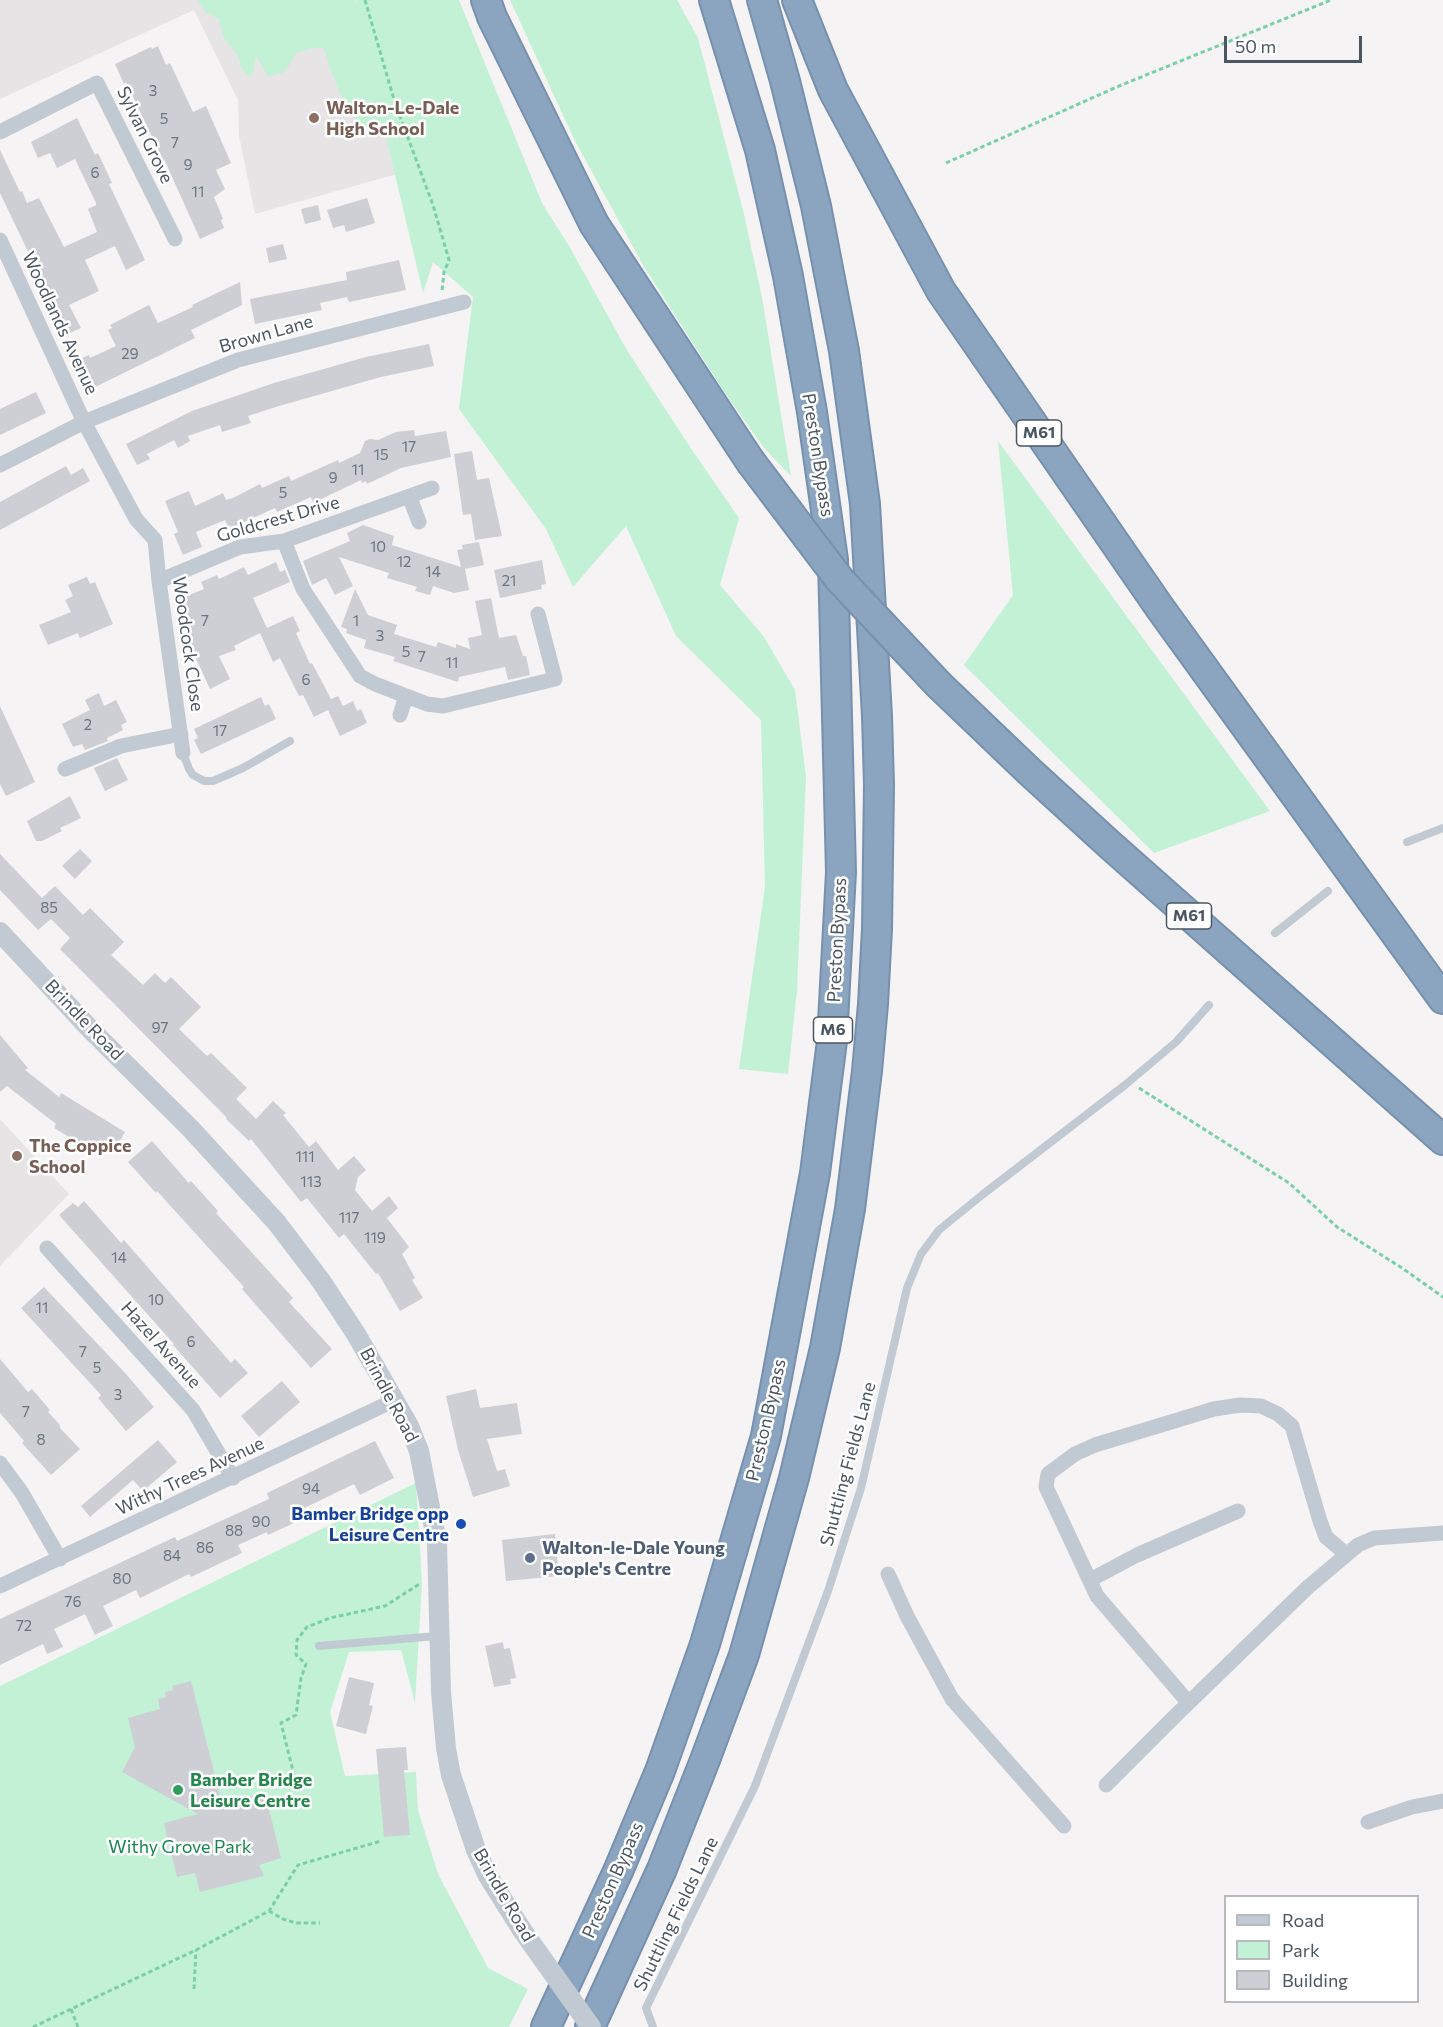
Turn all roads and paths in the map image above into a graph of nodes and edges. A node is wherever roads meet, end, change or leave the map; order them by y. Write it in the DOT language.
graph roads {
  1 [pos="365,0"];
  2 [pos="486,0"];
  3 [pos="714,0"];
  4 [pos="762,0"];
  5 [pos="797,0"];
  6 [pos="1330,0"];
  7 [pos="0,132"];
  8 [pos="946,163"];
  9 [pos="175,239"];
  10 [pos="0,240"];
  11 [pos="464,302"];
  12 [pos="440,307"];
  13 [pos="84,422"];
  14 [pos="0,465"];
  15 [pos="432,488"];
  16 [pos="410,498"];
  17 [pos="419,522"];
  18 [pos="284,541"];
  19 [pos="159,581"];
  20 [pos="538,614"];
  21 [pos="406,696"];
  22 [pos="400,715"];
  23 [pos="181,734"];
  24 [pos="290,741"];
  25 [pos="183,753"];
  26 [pos="64,769"];
  27 [pos="1443,828"];
  28 [pos="1407,842"];
  29 [pos="1328,891"];
  30 [pos="0,932"];
  31 [pos="1275,933"];
  32 [pos="1443,999"];
  33 [pos="1209,1005"];
  34 [pos="1125,1085"];
  35 [pos="1443,1140"];
  36 [pos="47,1248"];
  37 [pos="1443,1297"];
  38 [pos="395,1400"];
  39 [pos="0,1463"];
  40 [pos="233,1478"];
  41 [pos="1238,1511"];
  42 [pos="1443,1533"];
  43 [pos="1346,1554"];
  44 [pos="60,1559"];
  45 [pos="438,1573"];
  46 [pos="888,1574"];
  47 [pos="1090,1580"];
  48 [pos="0,1586"];
  49 [pos="439,1636"];
  50 [pos="319,1646"];
  51 [pos="1188,1702"];
  52 [pos="279,1780"];
  53 [pos="1106,1785"];
  54 [pos="1443,1800"];
  55 [pos="1368,1822"];
  56 [pos="1064,1826"];
  57 [pos="381,1841"];
  58 [pos="268,1911"];
  59 [pos="320,1923"];
  60 [pos="196,1950"];
  61 [pos="194,1989"];
  62 [pos="71,2009"];
  63 [pos="33,2027"];
  64 [pos="78,2027"];
  65 [pos="546,2027"];
  66 [pos="590,2027"];
  67 [pos="653,2027"];
  1 -- 12 [label="path"];
  2 -- 35 [label="highway, M61, bridge"];
  3 -- 65 [label="highway, Preston Bypass / M6"];
  4 -- 66 [label="highway, M6"];
  5 -- 32 [label="highway, M61"];
  6 -- 8 [label="path"];
  7 -- 9 [label="street, Sylvan Grove"];
  10 -- 13 [label="street, Woodlands Avenue"];
  11 -- 12 [label="street, Brown Lane"];
  12 -- 13 [label="street, Brown Lane"];
  13 -- 14 [label="street, Brown Lane"];
  13 -- 19 [label="street, Woodcock Close"];
  15 -- 16 [label="street, Goldcrest Drive"];
  16 -- 17 [label="street"];
  16 -- 18 [label="street, Goldcrest Drive"];
  18 -- 19 [label="street, Goldcrest Drive"];
  18 -- 21 [label="street"];
  19 -- 23 [label="street, Woodcock Close"];
  20 -- 21 [label="street"];
  21 -- 22 [label="street"];
  23 -- 25 [label="street, Woodcock Close"];
  23 -- 26 [label="street"];
  24 -- 25 [label="lane"];
  27 -- 28 [label="lane"];
  29 -- 31 [label="lane"];
  30 -- 38 [label="street, Brindle Road"];
  33 -- 34 [label="lane, Shuttling Fields Lane"];
  34 -- 37 [label="path"];
  34 -- 67 [label="lane, Shuttling Fields Lane"];
  36 -- 40 [label="street, Hazel Avenue"];
  38 -- 40 [label="street, Withy Trees Avenue"];
  38 -- 45 [label="street, Brindle Road"];
  39 -- 44 [label="street"];
  40 -- 44 [label="street, Withy Trees Avenue"];
  41 -- 47 [label="street"];
  42 -- 43 [label="street"];
  43 -- 47 [label="street"];
  43 -- 51 [label="street"];
  44 -- 48 [label="street, Withy Trees Avenue"];
  45 -- 49 [label="street, Brindle Road"];
  45 -- 52 [label="path"];
  46 -- 56 [label="street"];
  47 -- 51 [label="street"];
  49 -- 50 [label="lane"];
  49 -- 66 [label="street, Brindle Road, bridge"];
  51 -- 53 [label="street"];
  54 -- 55 [label="street"];
  57 -- 58 [label="path"];
  58 -- 59 [label="path"];
  58 -- 60 [label="path"];
  60 -- 61 [label="path"];
  60 -- 62 [label="path"];
  62 -- 63 [label="path"];
  62 -- 64 [label="path"];
}
